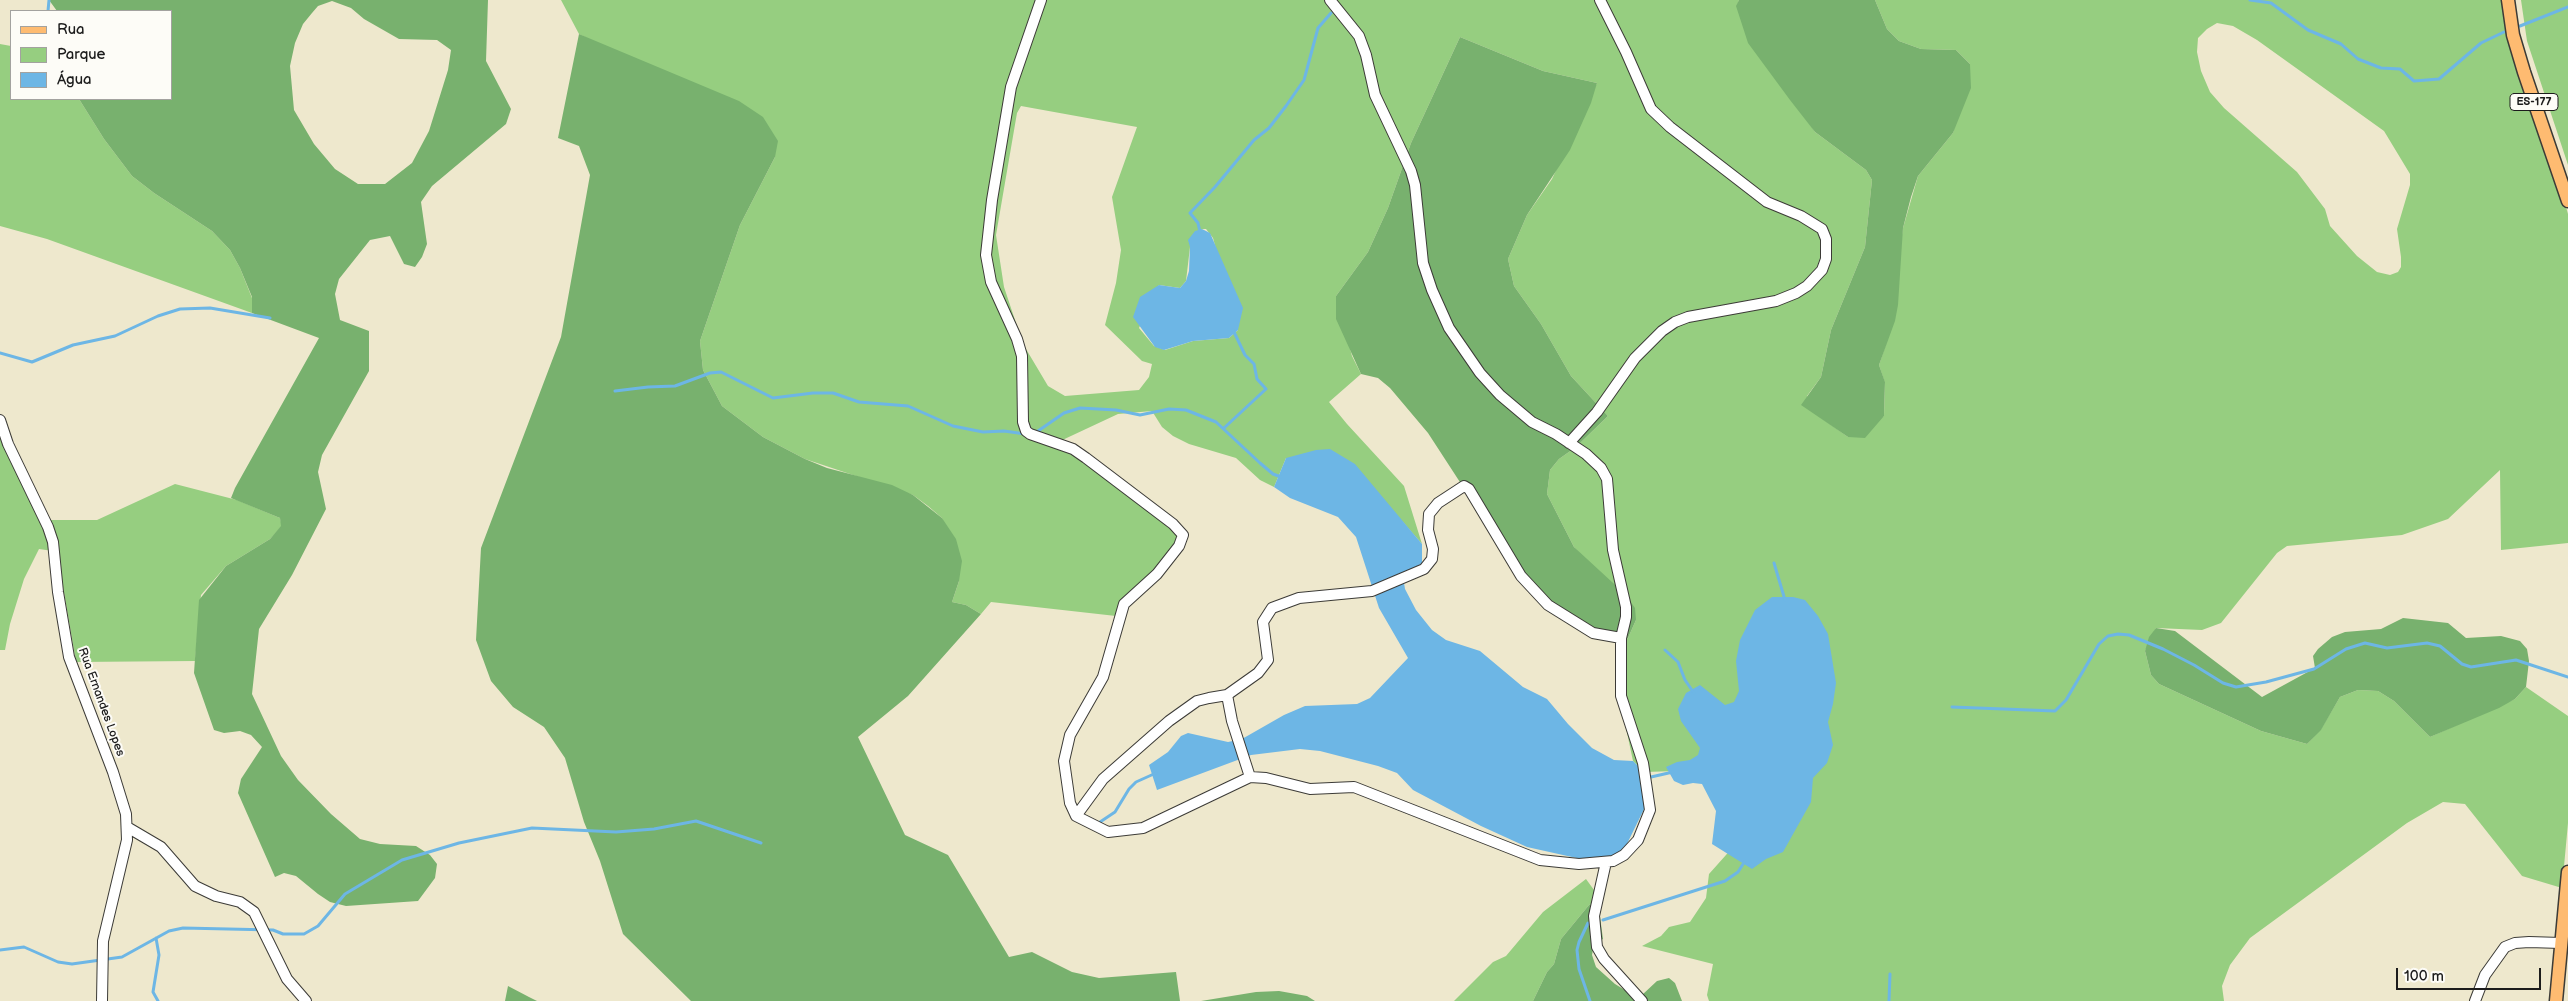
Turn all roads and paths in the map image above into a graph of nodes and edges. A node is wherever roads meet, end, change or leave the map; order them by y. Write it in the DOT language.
graph roads {
  1 [pos="1041,0"];
  2 [pos="1330,0"];
  3 [pos="1600,0"];
  4 [pos="2508,0"];
  5 [pos="2568,202"];
  6 [pos="0,420"];
  7 [pos="1569,443"];
  8 [pos="1622,638"];
  9 [pos="1227,695"];
  10 [pos="1250,777"];
  11 [pos="1076,816"];
  12 [pos="127,827"];
  13 [pos="1606,862"];
  14 [pos="2568,872"];
  15 [pos="2563,950"];
  16 [pos="102,1001"];
  17 [pos="306,1001"];
  18 [pos="1642,1001"];
  19 [pos="2475,1001"];
  20 [pos="2556,1001"];
  1 -- 11 [label="street"];
  2 -- 7 [label="street"];
  3 -- 7 [label="street"];
  4 -- 5 [label="main road, ES-177"];
  6 -- 12 [label="street, Rua Ernandes Lopes"];
  7 -- 8 [label="street"];
  8 -- 9 [label="street"];
  8 -- 13 [label="street"];
  9 -- 10 [label="street"];
  9 -- 11 [label="street"];
  10 -- 11 [label="street"];
  10 -- 13 [label="street"];
  12 -- 16 [label="street, Rua Ernandes Lopes"];
  12 -- 17 [label="street"];
  13 -- 18 [label="street"];
  14 -- 15 [label="main road"];
  15 -- 19 [label="street"];
  15 -- 20 [label="main road"];
}
